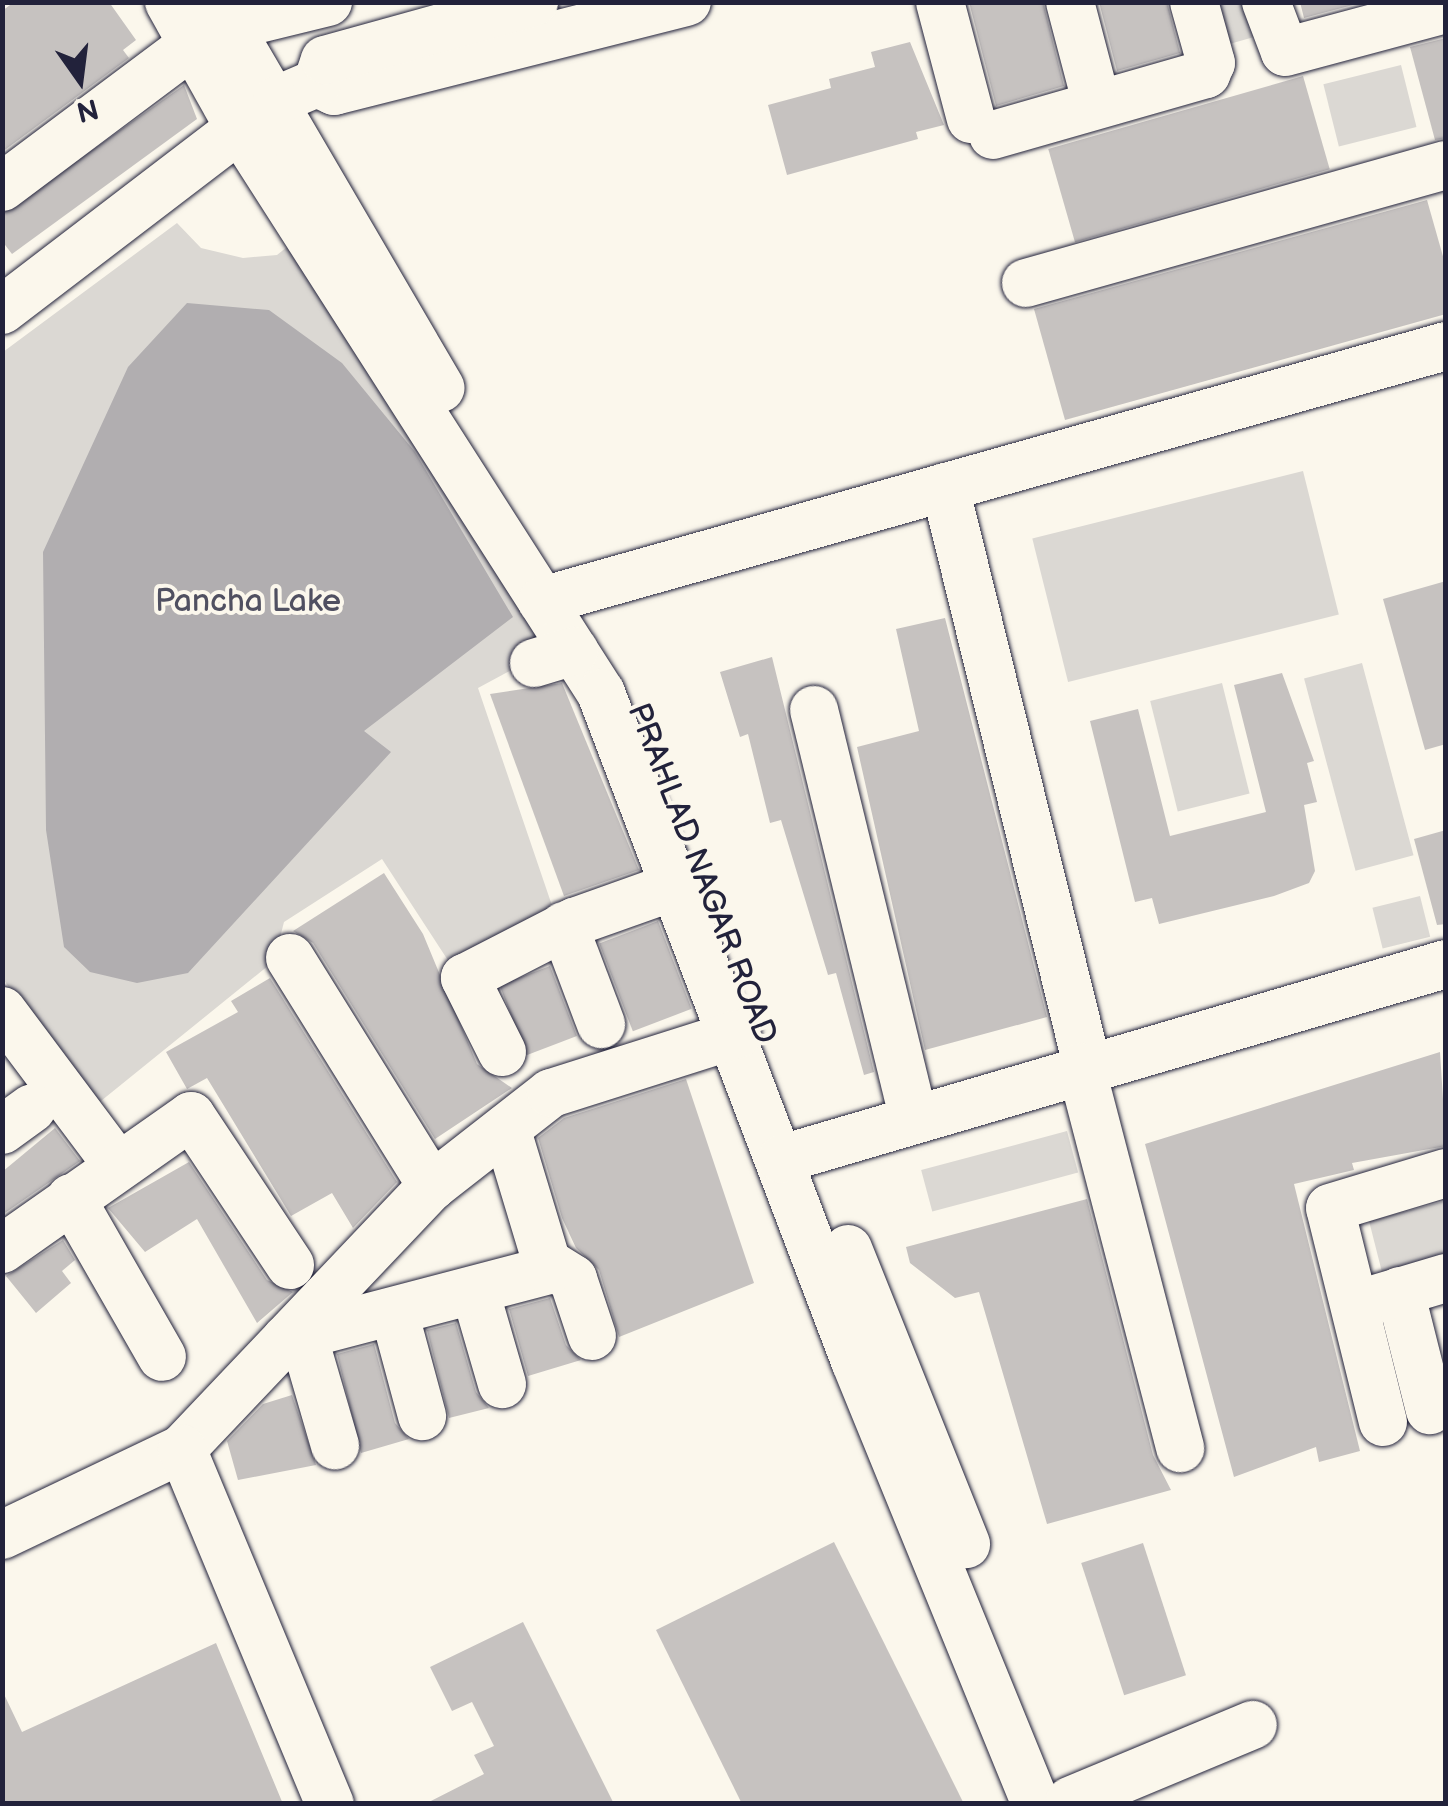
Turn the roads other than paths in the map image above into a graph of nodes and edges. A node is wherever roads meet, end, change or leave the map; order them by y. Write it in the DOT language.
graph roads {
  1 [pos="169,2"];
  2 [pos="328,2"];
  3 [pos="534,2"];
  4 [pos="687,2"];
  5 [pos="940,2"];
  6 [pos="1070,2"];
  7 [pos="1194,2"];
  8 [pos="1266,2"];
  9 [pos="1421,10"];
  10 [pos="213,24"];
  11 [pos="278,104"];
  12 [pos="1097,106"];
  13 [pos="1446,165"];
  14 [pos="2,188"];
  15 [pos="1026,283"];
  16 [pos="2,310"];
  17 [pos="1446,346"];
  18 [pos="945,487"];
  19 [pos="558,596"];
  20 [pos="814,710"];
  21 [pos="678,885"];
  22 [pos="564,926"];
  23 [pos="290,958"];
  24 [pos="1446,964"];
  25 [pos="2,1011"];
  26 [pos="601,1024"];
  27 [pos="737,1034"];
  28 [pos="502,1052"];
  29 [pos="1084,1066"];
  30 [pos="913,1116"];
  31 [pos="506,1128"];
  32 [pos="795,1154"];
  33 [pos="117,1165"];
  34 [pos="1446,1172"];
  35 [pos="432,1186"];
  36 [pos="71,1198"];
  37 [pos="2,1249"];
  38 [pos="290,1265"];
  39 [pos="551,1265"];
  40 [pos="1446,1278"];
  41 [pos="475,1291"];
  42 [pos="1400,1292"];
  43 [pos="1352,1306"];
  44 [pos="394,1312"];
  45 [pos="592,1336"];
  46 [pos="295,1337"];
  47 [pos="162,1357"];
  48 [pos="502,1384"];
  49 [pos="1430,1410"];
  50 [pos="422,1416"];
  51 [pos="1383,1422"];
  52 [pos="334,1445"];
  53 [pos="1180,1448"];
  54 [pos="182,1449"];
  55 [pos="2,1535"];
  56 [pos="1253,1724"];
  57 [pos="1059,1803"];
  58 [pos="330,1804"];
  1 -- 10 [label="street"];
  2 -- 10 [label="street"];
  3 -- 11 [label="street"];
  4 -- 11 [label="street"];
  5 -- 12 [label="street"];
  6 -- 12 [label="street"];
  7 -- 12 [label="street"];
  8 -- 9 [label="street"];
  10 -- 11 [label="street"];
  10 -- 14 [label="street"];
  11 -- 16 [label="street"];
  11 -- 19 [label="street"];
  13 -- 15 [label="street"];
  17 -- 18 [label="street"];
  18 -- 19 [label="street"];
  18 -- 29 [label="street"];
  19 -- 21 [label="street"];
  19 -- 32 [label="street, PRAHLAD NAGAR ROAD"];
  20 -- 30 [label="street"];
  21 -- 22 [label="street"];
  21 -- 27 [label="street"];
  22 -- 26 [label="street"];
  22 -- 28 [label="street"];
  23 -- 35 [label="street"];
  24 -- 29 [label="street"];
  25 -- 33 [label="street"];
  27 -- 31 [label="street"];
  27 -- 32 [label="street"];
  29 -- 30 [label="street"];
  29 -- 53 [label="street"];
  30 -- 32 [label="street"];
  31 -- 35 [label="street"];
  31 -- 39 [label="street"];
  32 -- 57 [label="street, PRAHLAD NAGAR ROAD"];
  33 -- 36 [label="street"];
  33 -- 38 [label="street"];
  34 -- 43 [label="street"];
  35 -- 46 [label="street"];
  36 -- 37 [label="street"];
  36 -- 47 [label="street"];
  39 -- 41 [label="street"];
  39 -- 45 [label="street"];
  40 -- 42 [label="street"];
  41 -- 44 [label="street"];
  41 -- 48 [label="street"];
  42 -- 43 [label="street"];
  42 -- 49 [label="street"];
  43 -- 51 [label="street"];
  44 -- 46 [label="street"];
  44 -- 50 [label="street"];
  46 -- 52 [label="street"];
  46 -- 54 [label="street"];
  54 -- 55 [label="street"];
  54 -- 58 [label="street"];
  56 -- 57 [label="street"];
}
